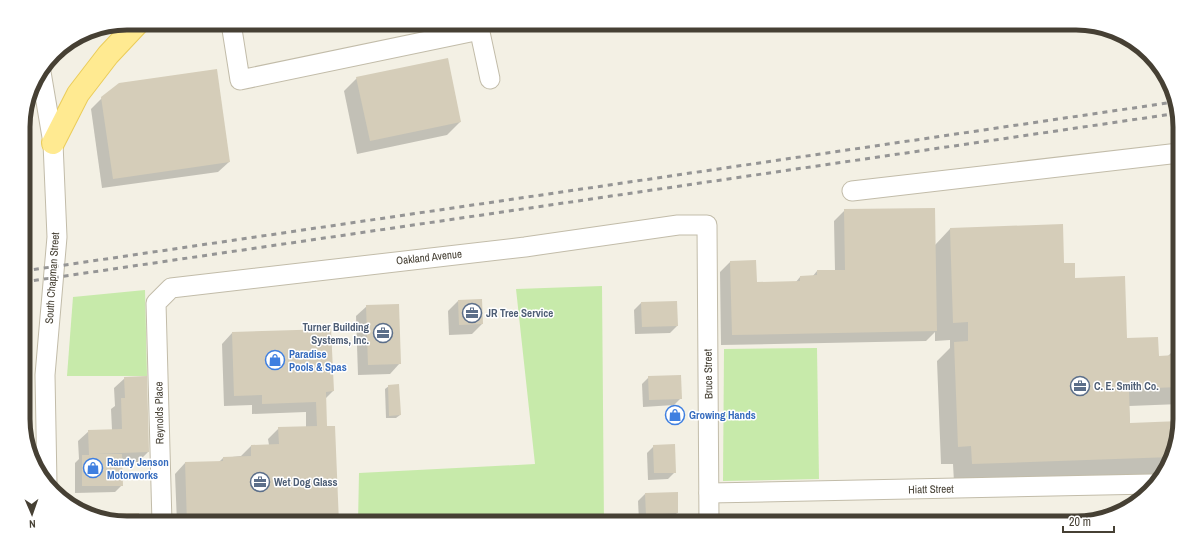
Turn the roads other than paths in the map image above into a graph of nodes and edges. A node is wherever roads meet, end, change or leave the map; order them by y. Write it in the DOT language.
graph roads {
  1 [pos="132,30"];
  2 [pos="232,30"];
  3 [pos="461,30"];
  4 [pos="480,30"];
  5 [pos="490,79"];
  6 [pos="42,80"];
  7 [pos="53,143"];
  8 [pos="1173,154"];
  9 [pos="852,192"];
  10 [pos="707,225"];
  11 [pos="156,302"];
  12 [pos="47,473"];
  13 [pos="1148,484"];
  14 [pos="710,494"];
  15 [pos="162,516"];
  16 [pos="709,516"];
  1 -- 7 [label="main road"];
  2 -- 3 [label="street"];
  4 -- 5 [label="street"];
  6 -- 7 [label="street, South Chapman Street"];
  7 -- 12 [label="street, South Chapman Street"];
  8 -- 9 [label="street"];
  10 -- 11 [label="street, Oakland Avenue"];
  10 -- 14 [label="street, Bruce Street"];
  11 -- 15 [label="street, Reynolds Place"];
  13 -- 14 [label="street, Hiatt Street"];
  14 -- 16 [label="street, Bruce Street"];
}
